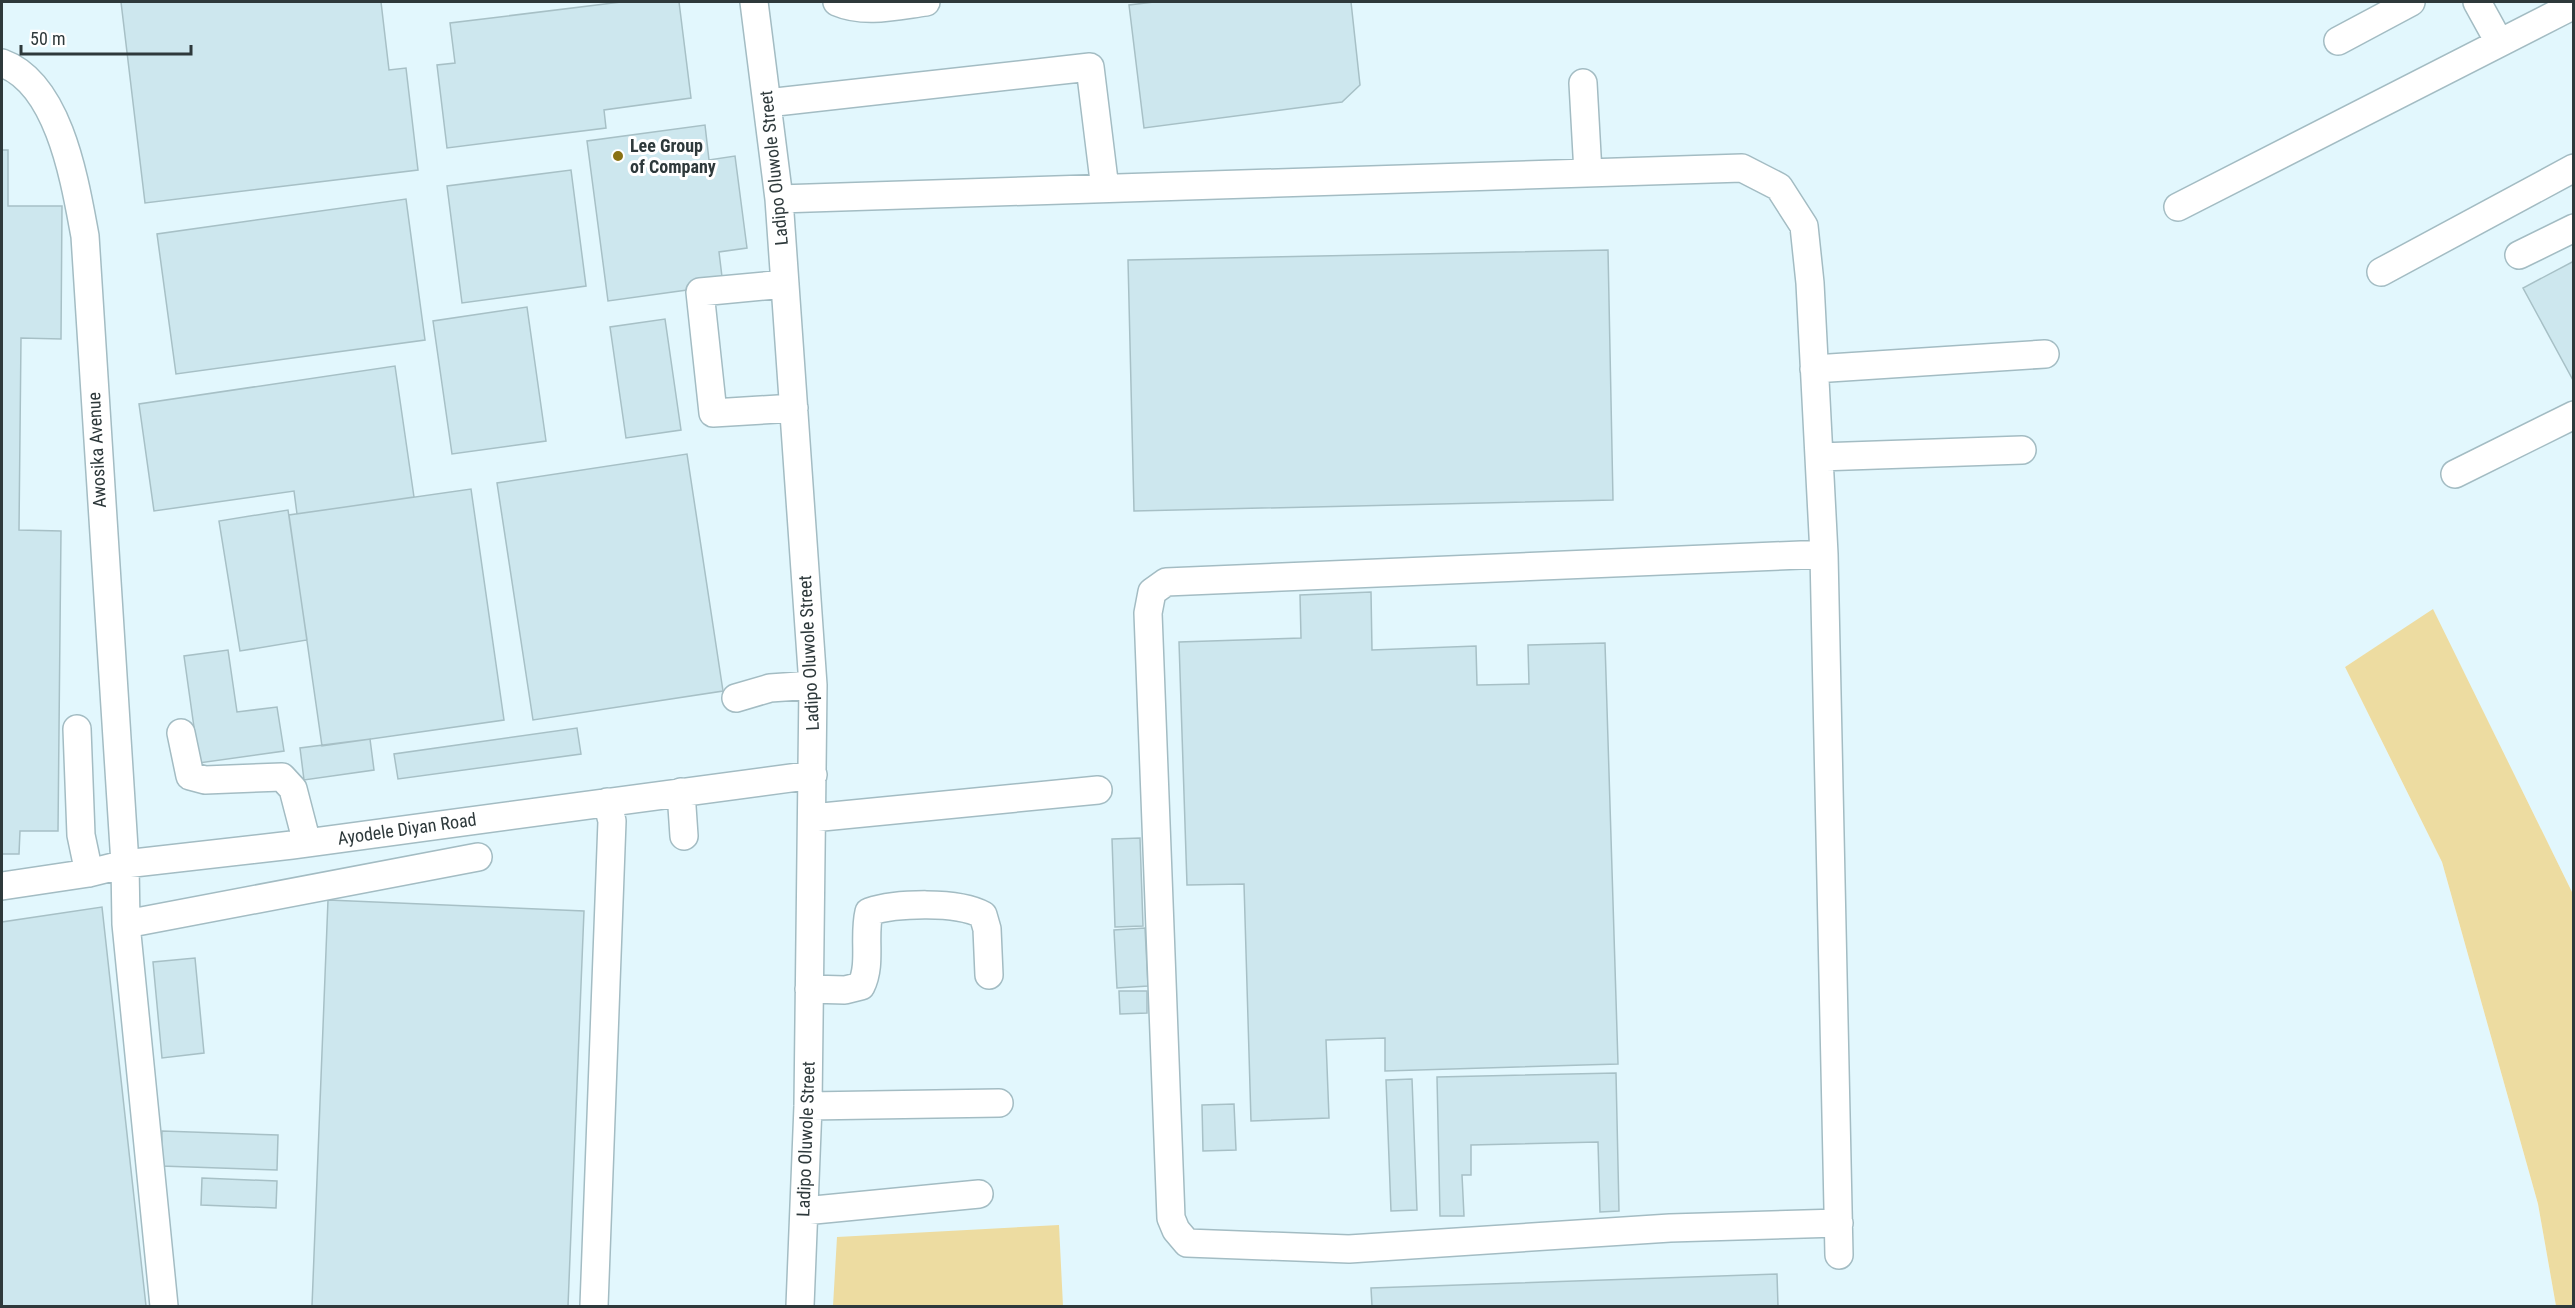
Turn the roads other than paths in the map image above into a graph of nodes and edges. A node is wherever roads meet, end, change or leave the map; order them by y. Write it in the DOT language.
graph roads {
  1 [pos="754,2"];
  2 [pos="837,2"];
  3 [pos="926,2"];
  4 [pos="2411,2"];
  5 [pos="2477,2"];
  6 [pos="2574,5"];
  7 [pos="2338,41"];
  8 [pos="2499,42"];
  9 [pos="2,63"];
  10 [pos="1582,83"];
  11 [pos="767,103"];
  12 [pos="2574,168"];
  13 [pos="1588,173"];
  14 [pos="1105,189"];
  15 [pos="779,199"];
  16 [pos="2178,207"];
  17 [pos="2574,228"];
  18 [pos="2519,255"];
  19 [pos="2381,272"];
  20 [pos="785,284"];
  21 [pos="2045,354"];
  22 [pos="1814,369"];
  23 [pos="794,408"];
  24 [pos="2574,415"];
  25 [pos="2022,450"];
  26 [pos="1819,457"];
  27 [pos="2455,474"];
  28 [pos="1824,554"];
  29 [pos="813,685"];
  30 [pos="736,699"];
  31 [pos="77,729"];
  32 [pos="181,733"];
  33 [pos="813,775"];
  34 [pos="1098,790"];
  35 [pos="681,792"];
  36 [pos="607,802"];
  37 [pos="812,818"];
  38 [pos="684,836"];
  39 [pos="300,844"];
  40 [pos="478,857"];
  41 [pos="125,864"];
  42 [pos="89,873"];
  43 [pos="2,886"];
  44 [pos="294,891"];
  45 [pos="126,924"];
  46 [pos="989,975"];
  47 [pos="810,989"];
  48 [pos="999,1103"];
  49 [pos="808,1106"];
  50 [pos="979,1194"];
  51 [pos="804,1211"];
  52 [pos="1839,1223"];
  53 [pos="1839,1255"];
  54 [pos="164,1306"];
  55 [pos="594,1306"];
  56 [pos="800,1306"];
  1 -- 11 [label="street, Ladipo Oluwole Street"];
  2 -- 3 [label="street"];
  4 -- 7 [label="street"];
  5 -- 8 [label="street"];
  6 -- 8 [label="street"];
  8 -- 16 [label="street"];
  9 -- 41 [label="street, Awosika Avenue"];
  10 -- 13 [label="street"];
  11 -- 14 [label="street"];
  11 -- 15 [label="street, Ladipo Oluwole Street"];
  12 -- 19 [label="street"];
  13 -- 14 [label="street"];
  13 -- 22 [label="street"];
  14 -- 15 [label="street"];
  15 -- 20 [label="street, Ladipo Oluwole Street"];
  17 -- 18 [label="street"];
  20 -- 23 [label="street, Ladipo Oluwole Street"];
  20 -- 23 [label="street"];
  21 -- 22 [label="street"];
  22 -- 26 [label="street"];
  23 -- 29 [label="street, Ladipo Oluwole Street"];
  24 -- 27 [label="street"];
  25 -- 26 [label="street"];
  26 -- 28 [label="street"];
  28 -- 52 [label="street"];
  28 -- 52 [label="street"];
  29 -- 30 [label="street"];
  29 -- 33 [label="street, Ladipo Oluwole Street"];
  31 -- 42 [label="street"];
  32 -- 39 [label="street"];
  33 -- 35 [label="street, Ayodele Diyan Road"];
  33 -- 37 [label="street, Ladipo Oluwole Street"];
  34 -- 37 [label="street"];
  35 -- 36 [label="street, Ayodele Diyan Road"];
  35 -- 38 [label="street"];
  36 -- 39 [label="street, Ayodele Diyan Road"];
  36 -- 55 [label="street"];
  37 -- 47 [label="street, Ladipo Oluwole Street"];
  39 -- 41 [label="street, Ayodele Diyan Road"];
  39 -- 44 [label="street"];
  40 -- 44 [label="street"];
  41 -- 42 [label="street, Ayodele Diyan Road"];
  41 -- 45 [label="street, Awosika Avenue"];
  42 -- 43 [label="street, Ayodele Diyan Road"];
  44 -- 45 [label="street"];
  45 -- 54 [label="street, Awosika Avenue"];
  46 -- 47 [label="street"];
  47 -- 49 [label="street, Ladipo Oluwole Street"];
  48 -- 49 [label="street"];
  49 -- 51 [label="street, Ladipo Oluwole Street"];
  50 -- 51 [label="street"];
  51 -- 56 [label="street, Ladipo Oluwole Street"];
  52 -- 53 [label="street"];
}
